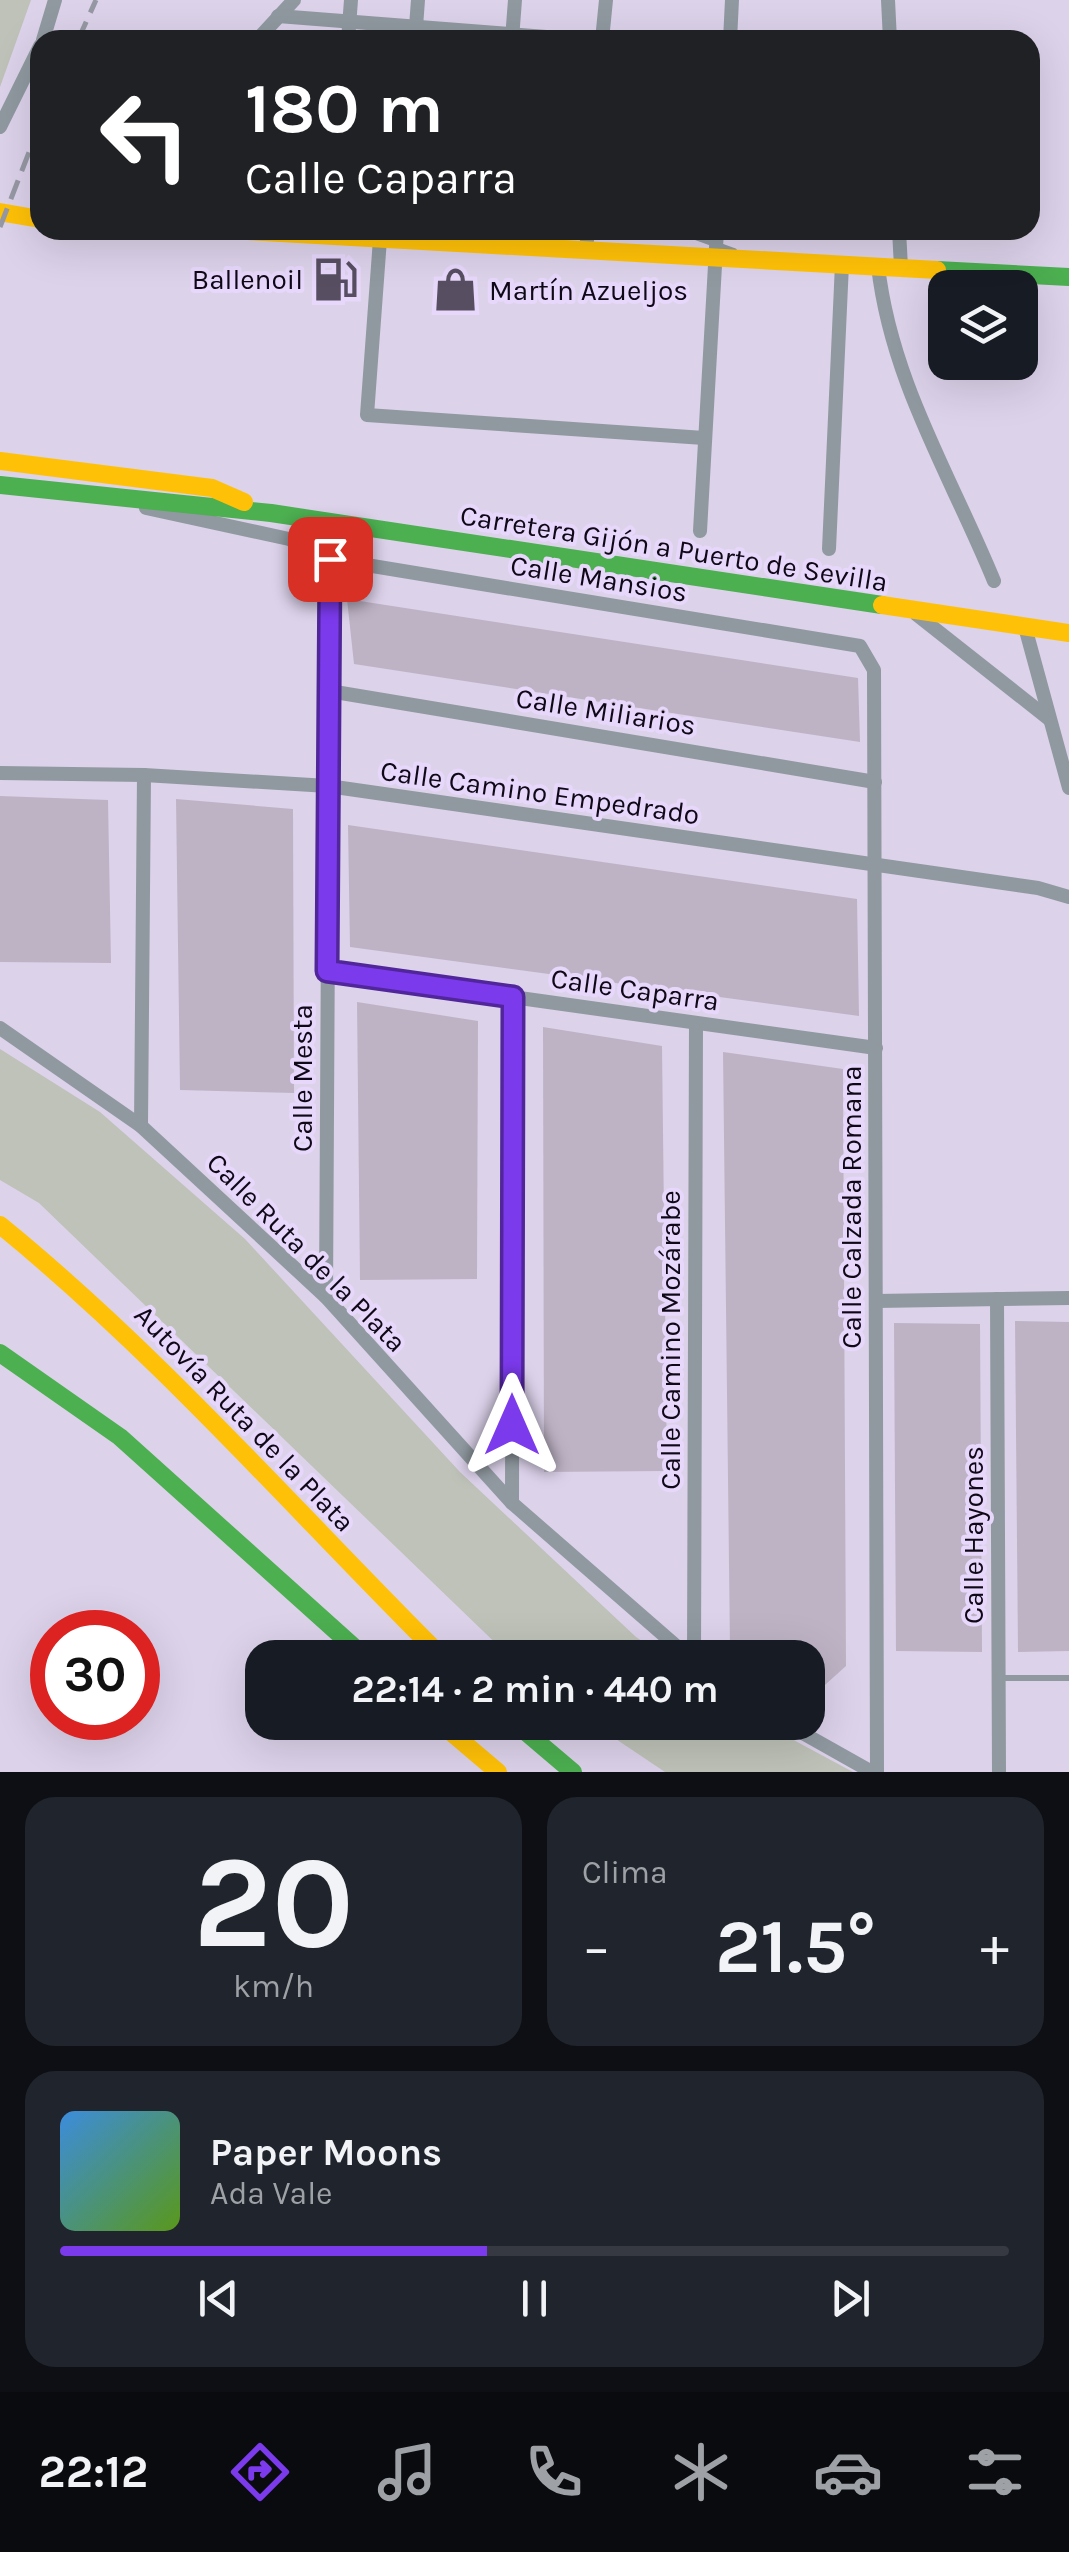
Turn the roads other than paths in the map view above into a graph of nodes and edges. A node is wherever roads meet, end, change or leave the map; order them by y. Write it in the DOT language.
graph roads {
  1 [pos="55,0"];
  2 [pos="294,0"];
  3 [pos="351,0"];
  4 [pos="418,0"];
  5 [pos="515,0"];
  6 [pos="606,0"];
  7 [pos="732,0"];
  8 [pos="888,0"];
  9 [pos="278,16"];
  10 [pos="45,30"];
  11 [pos="266,30"];
  12 [pos="339,30"];
  13 [pos="348,30"];
  14 [pos="416,30"];
  15 [pos="513,30"];
  16 [pos="603,30"];
  17 [pos="730,30"];
  18 [pos="890,30"];
  19 [pos="30,66"];
  20 [pos="0,127"];
  21 [pos="0,212"];
  22 [pos="30,217"];
  23 [pos="380,240"];
  24 [pos="619,240"];
  25 [pos="900,240"];
  26 [pos="716,243"];
  27 [pos="842,264"];
  28 [pos="878,266"];
  29 [pos="901,267"];
  30 [pos="1069,277"];
  31 [pos="704,438"];
  32 [pos="0,461"];
  33 [pos="0,485"];
  34 [pos="123,497"];
  35 [pos="272,513"];
  36 [pos="700,531"];
  37 [pos="829,549"];
  38 [pos="330,559"];
  39 [pos="994,581"];
  40 [pos="915,614"];
  41 [pos="1024,627"];
  42 [pos="1069,633"];
  43 [pos="860,646"];
  44 [pos="329,690"];
  45 [pos="1049,719"];
  46 [pos="1069,762"];
  47 [pos="0,773"];
  48 [pos="144,775"];
  49 [pos="875,782"];
  50 [pos="1067,783"];
  51 [pos="328,786"];
  52 [pos="876,866"];
  53 [pos="1069,896"];
  54 [pos="327,971"];
  55 [pos="513,997"];
  56 [pos="696,1023"];
  57 [pos="0,1028"];
  58 [pos="876,1048"];
  59 [pos="141,1126"];
  60 [pos="0,1225"];
  61 [pos="326,1298"];
  62 [pos="1069,1298"];
  63 [pos="997,1299"];
  64 [pos="876,1300"];
  65 [pos="0,1353"];
  66 [pos="512,1503"];
  67 [pos="346,1640"];
  68 [pos="424,1640"];
  69 [pos="671,1640"];
  70 [pos="692,1640"];
  71 [pos="998,1678"];
  72 [pos="1069,1678"];
  73 [pos="460,1740"];
  74 [pos="535,1740"];
  75 [pos="816,1740"];
  76 [pos="498,1772"];
  77 [pos="573,1772"];
  78 [pos="875,1772"];
  79 [pos="999,1772"];
  1 -- 10 [label="street"];
  2 -- 9 [label="street"];
  3 -- 13 [label="street"];
  4 -- 14 [label="street"];
  5 -- 15 [label="street"];
  6 -- 16 [label="street"];
  7 -- 17 [label="street"];
  8 -- 18 [label="street"];
  9 -- 11 [label="street"];
  9 -- 12 [label="street"];
  19 -- 20 [label="street"];
  21 -- 22 [label="main road"];
  23 -- 31 [label="street"];
  24 -- 26 [label="main road"];
  25 -- 29 [label="street"];
  26 -- 27 [label="main road"];
  26 -- 31 [label="street"];
  27 -- 28 [label="main road"];
  27 -- 37 [label="street"];
  28 -- 29 [label="main road"];
  28 -- 39 [label="street"];
  29 -- 30 [label="main road"];
  31 -- 36 [label="street"];
  32 -- 35 [label="main road, Carretera Gijón a Puerto de Sevilla"];
  33 -- 34 [label="main road, Carretera Gijón a Puerto de Sevilla"];
  34 -- 35 [label="main road, Carretera Gijón a Puerto de Sevilla"];
  34 -- 38 [label="street, Calle Mansios"];
  35 -- 40 [label="main road, Carretera Gijón a Puerto de Sevilla"];
  38 -- 43 [label="street, Calle Mansios"];
  38 -- 44 [label="street, Calle Mesta"];
  40 -- 41 [label="main road, Carretera Gijón a Puerto de Sevilla"];
  40 -- 45 [label="street"];
  41 -- 42 [label="main road, Carretera Gijón a Puerto de Sevilla"];
  41 -- 45 [label="street"];
  43 -- 49 [label="street, Calle Calzada Romana"];
  44 -- 49 [label="street, Calle Miliarios"];
  44 -- 51 [label="street, Calle Mesta"];
  45 -- 50 [label="street"];
  46 -- 50 [label="street"];
  47 -- 48 [label="street, Calle Camino Empedrado"];
  48 -- 51 [label="street, Calle Camino Empedrado"];
  48 -- 59 [label="street"];
  49 -- 52 [label="street, Calle Calzada Romana"];
  51 -- 52 [label="street, Calle Camino Empedrado"];
  51 -- 54 [label="street, Calle Mesta"];
  52 -- 53 [label="street, Calle Camino Empedrado"];
  52 -- 58 [label="street, Calle Calzada Romana"];
  54 -- 55 [label="street, Calle Caparra"];
  54 -- 61 [label="street, Calle Mesta"];
  55 -- 56 [label="street, Calle Caparra"];
  55 -- 66 [label="street"];
  56 -- 58 [label="street, Calle Caparra"];
  56 -- 70 [label="street, Calle Camino Mozárabe"];
  57 -- 59 [label="street, Calle Ruta de la Plata"];
  58 -- 64 [label="street, Calle Calzada Romana"];
  59 -- 61 [label="street, Calle Ruta de la Plata"];
  60 -- 68 [label="main road, Autovía Ruta de la Plata"];
  61 -- 66 [label="street, Calle Ruta de la Plata"];
  62 -- 63 [label="street"];
  63 -- 64 [label="street"];
  63 -- 71 [label="street, Calle Hayones"];
  64 -- 78 [label="street, Calle Calzada Romana"];
  65 -- 67 [label="main road"];
  66 -- 69 [label="street, Calle Ruta de la Plata"];
  71 -- 72 [label="lane"];
  71 -- 79 [label="street, Calle Hayones"];
  73 -- 76 [label="main road"];
  74 -- 77 [label="main road"];
  75 -- 78 [label="street"];
}
